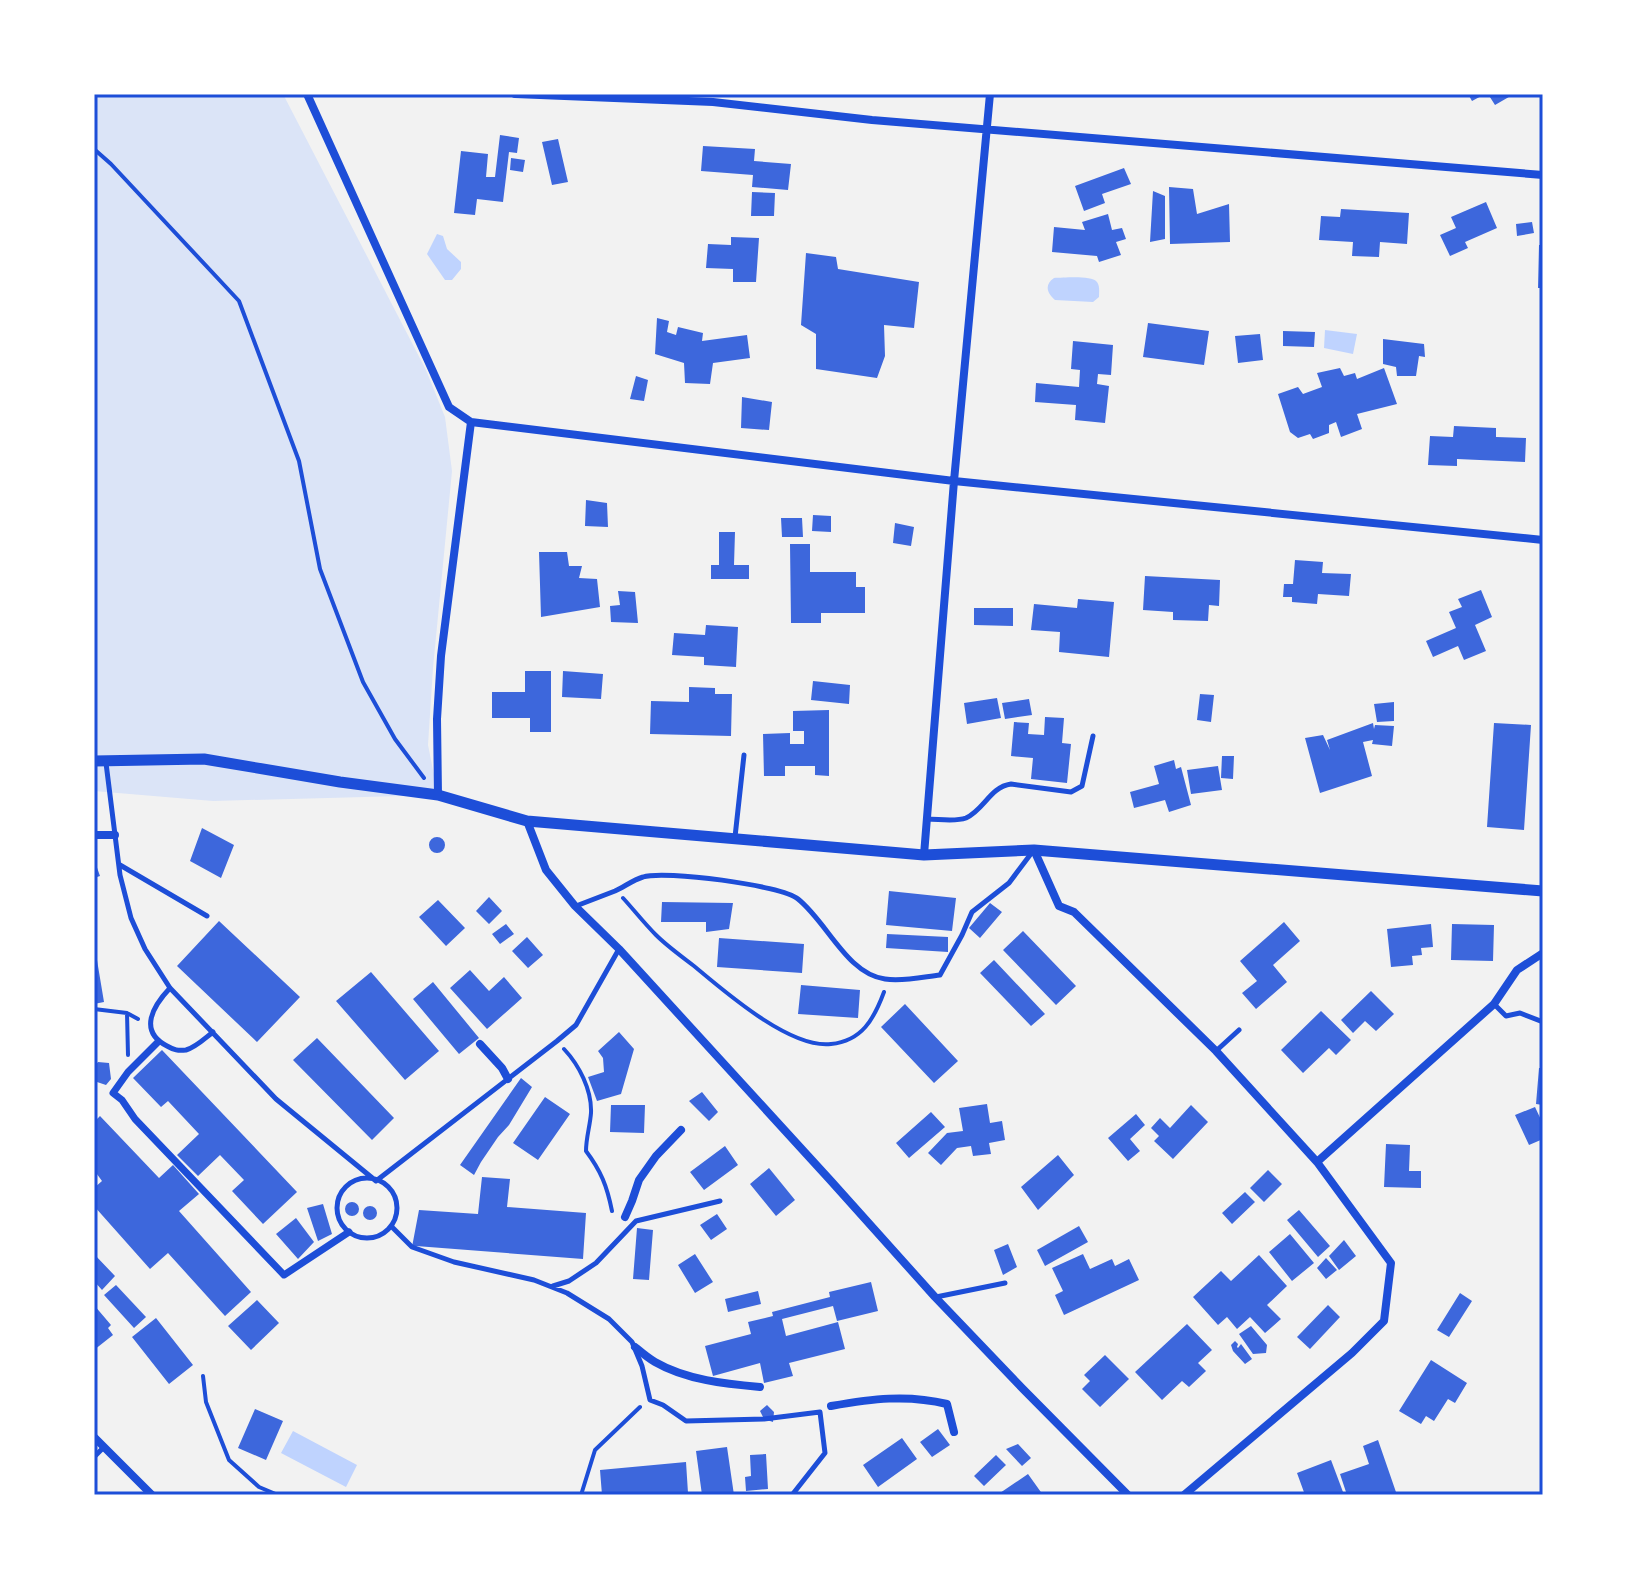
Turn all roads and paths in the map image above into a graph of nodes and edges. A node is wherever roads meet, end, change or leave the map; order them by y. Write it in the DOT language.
graph roads {
  1 [pos="307,94"];
  2 [pos="515,94"];
  3 [pos="990,94"];
  4 [pos="988,129"];
  5 [pos="94,149"];
  6 [pos="1543,175"];
  7 [pos="471,422"];
  8 [pos="954,481"];
  9 [pos="1543,540"];
  10 [pos="1093,736"];
  11 [pos="744,755"];
  12 [pos="100,761"];
  13 [pos="438,795"];
  14 [pos="927,819"];
  15 [pos="527,821"];
  16 [pos="94,835"];
  17 [pos="115,835"];
  18 [pos="735,839"];
  19 [pos="1034,850"];
  20 [pos="924,855"];
  21 [pos="119,865"];
  22 [pos="616,890"];
  23 [pos="1543,891"];
  24 [pos="575,906"];
  25 [pos="207,916"];
  26 [pos="619,949"];
  27 [pos="1543,953"];
  28 [pos="888,980"];
  29 [pos="170,988"];
  30 [pos="1494,1004"];
  31 [pos="94,1009"];
  32 [pos="127,1013"];
  33 [pos="1543,1022"];
  34 [pos="151,1026"];
  35 [pos="1239,1030"];
  36 [pos="213,1032"];
  37 [pos="557,1041"];
  38 [pos="158,1042"];
  39 [pos="480,1044"];
  40 [pos="1216,1051"];
  41 [pos="128,1072"];
  42 [pos="508,1079"];
  43 [pos="681,1130"];
  44 [pos="1317,1162"];
  45 [pos="376,1181"];
  46 [pos="720,1201"];
  47 [pos="625,1217"];
  48 [pos="391,1226"];
  49 [pos="349,1232"];
  50 [pos="1005,1283"];
  51 [pos="552,1287"];
  52 [pos="935,1297"];
  53 [pos="635,1347"];
  54 [pos="203,1376"];
  55 [pos="760,1387"];
  56 [pos="650,1397"];
  57 [pos="831,1406"];
  58 [pos="954,1432"];
  59 [pos="94,1437"];
  60 [pos="104,1447"];
  61 [pos="94,1457"];
  62 [pos="152,1495"];
  63 [pos="278,1495"];
  64 [pos="581,1495"];
  65 [pos="792,1495"];
  66 [pos="1128,1495"];
  67 [pos="1184,1495"];
  1 -- 7 [label="street"];
  2 -- 4 [label="street"];
  3 -- 4 [label="street"];
  4 -- 6 [label="street"];
  4 -- 8 [label="street"];
  5 -- 13 [label="path"];
  7 -- 8 [label="street"];
  7 -- 13 [label="street"];
  8 -- 9 [label="street"];
  8 -- 14 [label="street"];
  10 -- 14 [label="lane"];
  11 -- 18 [label="lane"];
  12 -- 13 [label="street"];
  12 -- 17 [label="lane"];
  13 -- 15 [label="street"];
  14 -- 20 [label="street"];
  15 -- 18 [label="street"];
  15 -- 24 [label="street"];
  16 -- 17 [label="street"];
  17 -- 21 [label="lane"];
  18 -- 20 [label="street"];
  19 -- 20 [label="street"];
  19 -- 23 [label="street"];
  19 -- 28 [label="lane"];
  19 -- 40 [label="street"];
  21 -- 25 [label="lane"];
  21 -- 29 [label="lane"];
  22 -- 24 [label="lane"];
  22 -- 28 [label="lane"];
  22 -- 28 [label="path"];
  24 -- 26 [label="street"];
  26 -- 37 [label="lane"];
  26 -- 52 [label="street"];
  27 -- 30 [label="street"];
  29 -- 34 [label="lane"];
  29 -- 36 [label="lane"];
  30 -- 33 [label="lane"];
  30 -- 44 [label="street"];
  31 -- 32 [label="path"];
  32 -- 34 [label="path"];
  32 -- 41 [label="path"];
  34 -- 38 [label="lane"];
  35 -- 40 [label="lane"];
  36 -- 38 [label="lane"];
  36 -- 45 [label="lane"];
  37 -- 42 [label="lane"];
  37 -- 47 [label="path"];
  38 -- 41 [label="street"];
  39 -- 42 [label="street"];
  40 -- 44 [label="street"];
  41 -- 49 [label="street"];
  42 -- 45 [label="lane"];
  43 -- 47 [label="street"];
  44 -- 67 [label="street"];
  45 -- 48 [label="lane"];
  45 -- 49 [label="lane"];
  46 -- 51 [label="lane"];
  48 -- 49 [label="lane"];
  48 -- 51 [label="lane"];
  50 -- 52 [label="lane"];
  51 -- 53 [label="lane"];
  52 -- 66 [label="street"];
  53 -- 55 [label="street"];
  53 -- 56 [label="lane"];
  54 -- 63 [label="path"];
  56 -- 64 [label="path"];
  56 -- 65 [label="lane"];
  57 -- 58 [label="street"];
  59 -- 60 [label="street"];
  60 -- 61 [label="lane"];
  60 -- 62 [label="street"];
}
